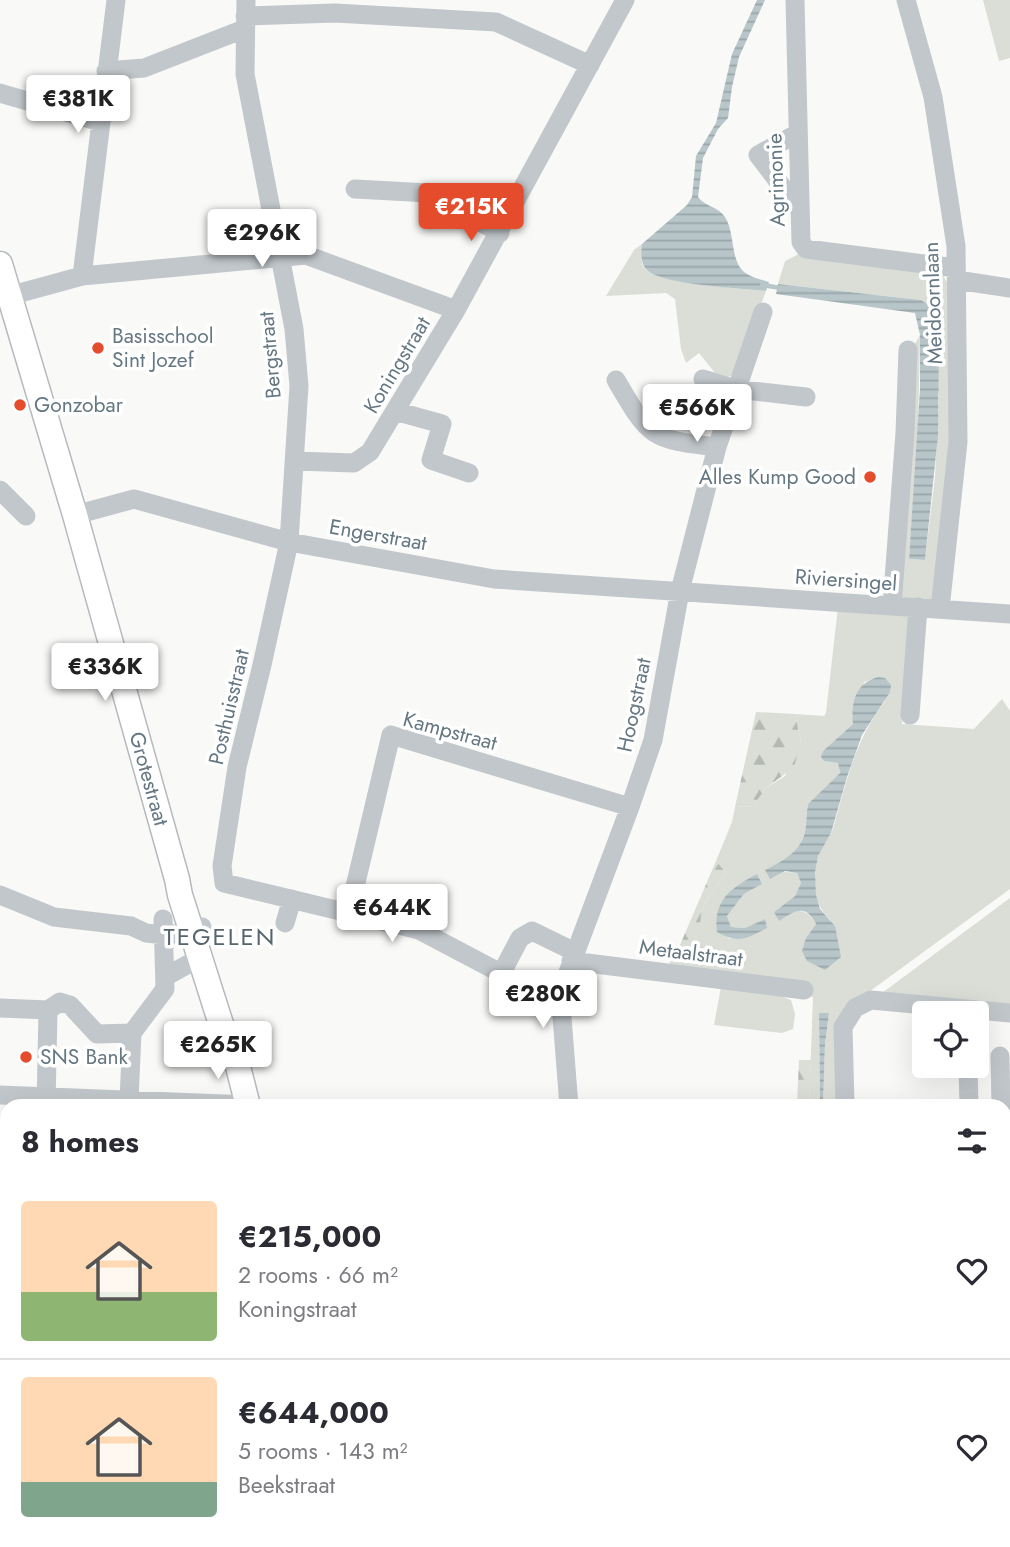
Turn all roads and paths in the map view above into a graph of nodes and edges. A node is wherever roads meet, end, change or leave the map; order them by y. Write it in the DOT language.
graph roads {
  1 [pos="116,0"];
  2 [pos="625,0"];
  3 [pos="794,0"];
  4 [pos="906,0"];
  5 [pos="245,15"];
  6 [pos="590,65"];
  7 [pos="106,71"];
  8 [pos="0,93"];
  9 [pos="100,122"];
  10 [pos="798,133"];
  11 [pos="355,189"];
  12 [pos="800,211"];
  13 [pos="500,233"];
  14 [pos="280,257"];
  15 [pos="0,264"];
  16 [pos="956,274"];
  17 [pos="82,275"];
  18 [pos="1010,288"];
  19 [pos="9,296"];
  20 [pos="456,310"];
  21 [pos="763,312"];
  22 [pos="908,350"];
  23 [pos="704,379"];
  24 [pos="616,380"];
  25 [pos="736,389"];
  26 [pos="806,397"];
  27 [pos="395,411"];
  28 [pos="717,447"];
  29 [pos="295,461"];
  30 [pos="469,473"];
  31 [pos="0,490"];
  32 [pos="75,515"];
  33 [pos="26,516"];
  34 [pos="289,542"];
  35 [pos="680,591"];
  36 [pos="892,606"];
  37 [pos="918,607"];
  38 [pos="940,609"];
  39 [pos="1010,614"];
  40 [pos="909,715"];
  41 [pos="630,807"];
  42 [pos="0,895"];
  43 [pos="292,899"];
  44 [pos="349,912"];
  45 [pos="184,923"];
  46 [pos="285,923"];
  47 [pos="573,956"];
  48 [pos="192,962"];
  49 [pos="501,974"];
  50 [pos="165,977"];
  51 [pos="804,990"];
  52 [pos="561,1005"];
  53 [pos="0,1007"];
  54 [pos="48,1010"];
  55 [pos="1010,1013"];
  56 [pos="132,1033"];
  57 [pos="1000,1056"];
  58 [pos="968,1078"];
  59 [pos="0,1095"];
  60 [pos="31,1099"];
  61 [pos="46,1099"];
  62 [pos="130,1099"];
  63 [pos="246,1099"];
  64 [pos="568,1099"];
  65 [pos="845,1099"];
  66 [pos="969,1099"];
  67 [pos="1002,1099"];
  1 -- 7 [label="street"];
  2 -- 6 [label="street, Koningstraat"];
  3 -- 10 [label="street, Agrimonie"];
  4 -- 16 [label="street, Meidoornlaan"];
  5 -- 6 [label="street"];
  5 -- 7 [label="street"];
  5 -- 14 [label="street, Bergstraat"];
  6 -- 13 [label="street, Koningstraat"];
  7 -- 9 [label="street"];
  8 -- 9 [label="street"];
  9 -- 17 [label="street"];
  10 -- 12 [label="street, Agrimonie"];
  10 -- 12 [label="street"];
  11 -- 13 [label="street"];
  12 -- 16 [label="street, Agrimonie"];
  13 -- 20 [label="street, Koningstraat"];
  14 -- 17 [label="street"];
  14 -- 20 [label="street"];
  14 -- 29 [label="street, Bergstraat"];
  15 -- 19 [label="main road"];
  16 -- 18 [label="street"];
  16 -- 38 [label="street, Meidoornlaan"];
  17 -- 19 [label="street"];
  19 -- 32 [label="main road, Grotestraat"];
  20 -- 27 [label="street, Koningstraat"];
  21 -- 25 [label="street, Hoogstraat"];
  22 -- 36 [label="street"];
  23 -- 25 [label="street"];
  24 -- 28 [label="street"];
  25 -- 26 [label="street"];
  25 -- 28 [label="street, Hoogstraat"];
  27 -- 29 [label="street, Koningstraat"];
  27 -- 30 [label="street"];
  28 -- 35 [label="street, Hoogstraat"];
  29 -- 34 [label="street, Bergstraat"];
  31 -- 33 [label="street"];
  32 -- 34 [label="street, Engerstraat"];
  32 -- 45 [label="main road, Grotestraat"];
  34 -- 35 [label="street, Engerstraat"];
  34 -- 43 [label="street, Posthuisstraat"];
  35 -- 36 [label="street, Riviersingel"];
  35 -- 41 [label="street, Hoogstraat"];
  36 -- 37 [label="street, Riviersingel"];
  37 -- 38 [label="street, Riviersingel"];
  37 -- 40 [label="street"];
  38 -- 39 [label="street, Riviersingel"];
  41 -- 44 [label="street, Kampstraat"];
  41 -- 47 [label="street, Hoogstraat"];
  42 -- 45 [label="street"];
  43 -- 44 [label="street"];
  43 -- 46 [label="street"];
  44 -- 49 [label="street"];
  45 -- 50 [label="street"];
  45 -- 63 [label="main road, Grotestraat"];
  47 -- 49 [label="street, Metaalstraat"];
  47 -- 51 [label="street, Metaalstraat"];
  47 -- 52 [label="street, Hoogstraat"];
  48 -- 50 [label="street"];
  49 -- 52 [label="street"];
  50 -- 56 [label="street"];
  52 -- 64 [label="street, Hoogstraat"];
  53 -- 54 [label="street"];
  54 -- 56 [label="street"];
  54 -- 61 [label="street"];
  55 -- 65 [label="street"];
  56 -- 62 [label="street"];
  57 -- 67 [label="street"];
  58 -- 66 [label="street"];
  59 -- 60 [label="street"];
}
